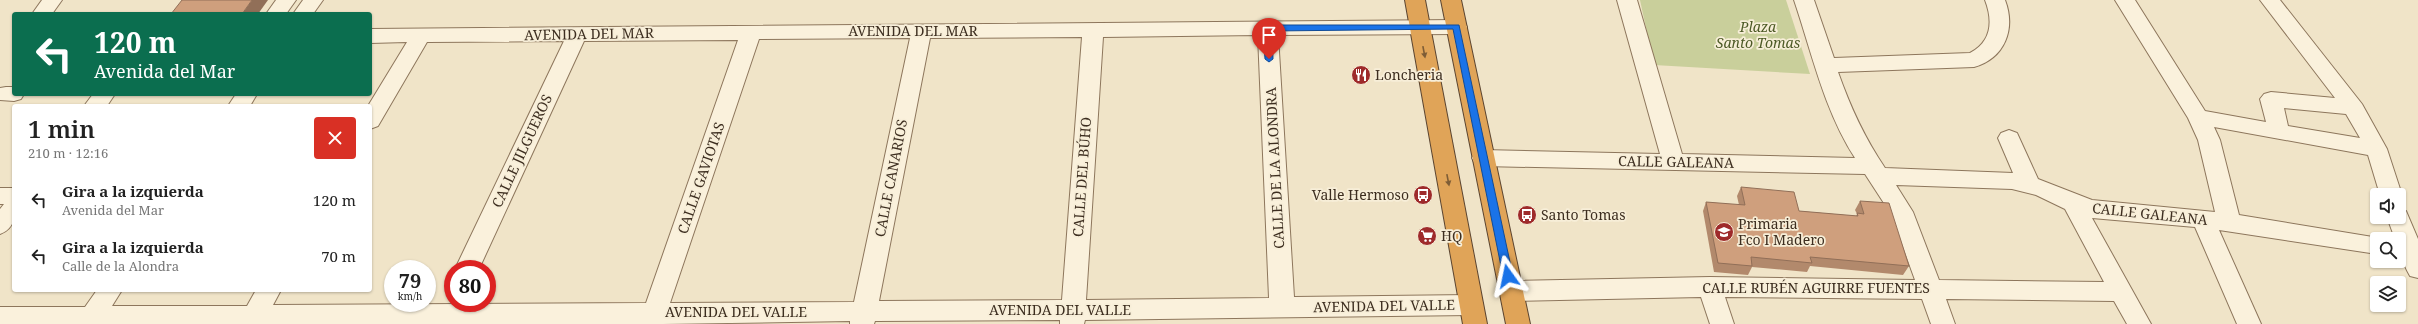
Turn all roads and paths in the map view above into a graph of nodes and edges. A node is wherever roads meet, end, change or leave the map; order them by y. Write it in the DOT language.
graph roads {
  1 [pos="52,0"];
  2 [pos="286,0"];
  3 [pos="313,0"];
  4 [pos="1415,0"];
  5 [pos="1451,0"];
  6 [pos="1627,0"];
  7 [pos="1804,0"];
  8 [pos="1995,0"];
  9 [pos="2125,0"];
  10 [pos="2270,0"];
  11 [pos="43,12"];
  12 [pos="277,12"];
  13 [pos="304,12"];
  14 [pos="1420,27"];
  15 [pos="1456,27"];
  16 [pos="1268,28"];
  17 [pos="1093,30"];
  18 [pos="921,31"];
  19 [pos="751,32"];
  20 [pos="578,34"];
  21 [pos="421,35"];
  22 [pos="372,36"];
  23 [pos="1825,66"];
  24 [pos="103,96"];
  25 [pos="97,104"];
  26 [pos="2352,107"];
  27 [pos="2198,117"];
  28 [pos="372,118"];
  29 [pos="2279,131"];
  30 [pos="2010,138"];
  31 [pos="2376,149"];
  32 [pos="1483,158"];
  33 [pos="1673,162"];
  34 [pos="1874,171"];
  35 [pos="2029,184"];
  36 [pos="2389,188"];
  37 [pos="0,196"];
  38 [pos="12,196"];
  39 [pos="2073,203"];
  40 [pos="12,210"];
  41 [pos="2203,219"];
  42 [pos="2229,222"];
  43 [pos="2400,224"];
  44 [pos="0,225"];
  45 [pos="2370,244"];
  46 [pos="2409,256"];
  47 [pos="471,260"];
  48 [pos="1710,287"];
  49 [pos="1929,289"];
  50 [pos="1511,291"];
  51 [pos="109,292"];
  52 [pos="268,292"];
  53 [pos="2122,292"];
  54 [pos="1282,308"];
  55 [pos="447,312"];
  56 [pos="1473,315"];
  57 [pos="0,317"];
  58 [pos="1072,317"];
  59 [pos="653,318"];
  60 [pos="863,318"];
  61 [pos="252,319"];
  62 [pos="89,320"];
  63 [pos="1518,324"];
  64 [pos="1722,324"];
  65 [pos="1943,324"];
  66 [pos="2139,324"];
  67 [pos="2249,324"];
  1 -- 11 [label="street"];
  2 -- 12 [label="street"];
  3 -- 13 [label="street"];
  4 -- 14 [label="highway"];
  5 -- 15 [label="highway"];
  6 -- 33 [label="street"];
  7 -- 23 [label="street"];
  8 -- 23 [label="street"];
  9 -- 27 [label="street"];
  10 -- 26 [label="street"];
  14 -- 15 [label="street, AVENIDA DEL MAR"];
  14 -- 16 [label="street, AVENIDA DEL MAR"];
  14 -- 56 [label="highway, one-way"];
  15 -- 32 [label="highway"];
  16 -- 17 [label="street, AVENIDA DEL MAR"];
  16 -- 54 [label="street, CALLE DE LA ALONDRA"];
  17 -- 18 [label="street, AVENIDA DEL MAR"];
  17 -- 58 [label="street, CALLE DEL BÚHO"];
  18 -- 19 [label="street, AVENIDA DEL MAR"];
  18 -- 60 [label="street, CALLE CANARIOS"];
  19 -- 20 [label="street, AVENIDA DEL MAR"];
  19 -- 59 [label="street, CALLE GAVIOTAS"];
  20 -- 21 [label="street, AVENIDA DEL MAR"];
  20 -- 47 [label="street, CALLE JILGUEROS"];
  21 -- 22 [label="street, AVENIDA DEL MAR"];
  21 -- 28 [label="street"];
  23 -- 34 [label="street"];
  24 -- 25 [label="street"];
  26 -- 29 [label="street"];
  26 -- 31 [label="street"];
  27 -- 29 [label="street"];
  27 -- 42 [label="street"];
  29 -- 31 [label="street"];
  30 -- 35 [label="street"];
  31 -- 36 [label="street"];
  32 -- 33 [label="street, CALLE GALEANA"];
  32 -- 50 [label="highway"];
  33 -- 34 [label="street, CALLE GALEANA"];
  34 -- 35 [label="street, CALLE GALEANA"];
  34 -- 49 [label="street"];
  35 -- 39 [label="street, CALLE GALEANA"];
  37 -- 38 [label="street"];
  39 -- 41 [label="street, CALLE GALEANA"];
  39 -- 53 [label="street"];
  40 -- 44 [label="street"];
  41 -- 42 [label="street, CALLE GALEANA"];
  41 -- 67 [label="street"];
  42 -- 45 [label="street, CALLE GALEANA"];
  43 -- 46 [label="street"];
  48 -- 49 [label="street, CALLE RUBÉN AGUIRRE FUENTES"];
  48 -- 50 [label="street, CALLE RUBÉN AGUIRRE FUENTES"];
  48 -- 64 [label="street"];
  49 -- 53 [label="street, CALLE RUBÉN AGUIRRE FUENTES"];
  49 -- 65 [label="street"];
  50 -- 63 [label="highway"];
  51 -- 62 [label="street"];
  52 -- 61 [label="street"];
  53 -- 66 [label="street"];
  54 -- 56 [label="street, AVENIDA DEL VALLE"];
  54 -- 58 [label="street, AVENIDA DEL VALLE"];
  55 -- 59 [label="street, AVENIDA DEL VALLE"];
  55 -- 61 [label="street, AVENIDA DEL VALLE"];
  57 -- 62 [label="street, AVENIDA DEL VALLE"];
  58 -- 60 [label="street, AVENIDA DEL VALLE"];
  59 -- 60 [label="street, AVENIDA DEL VALLE"];
  61 -- 62 [label="street, AVENIDA DEL VALLE"];
}
